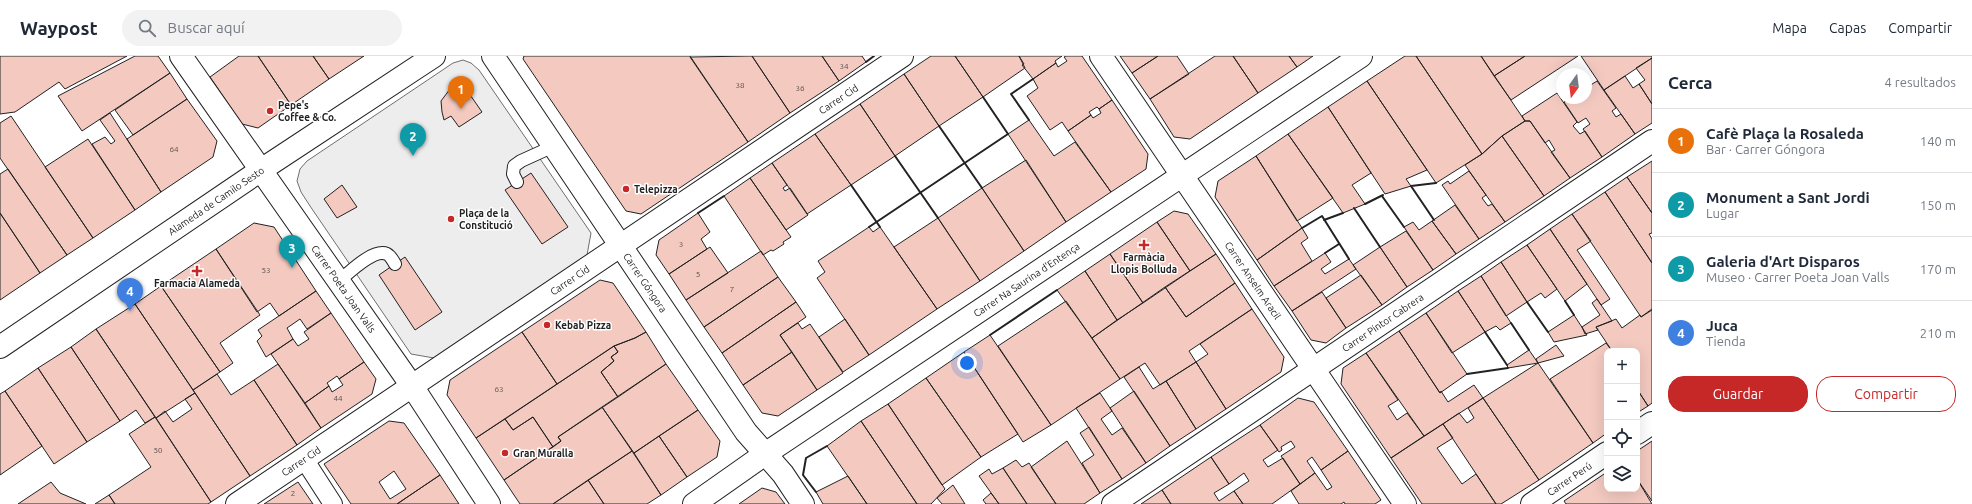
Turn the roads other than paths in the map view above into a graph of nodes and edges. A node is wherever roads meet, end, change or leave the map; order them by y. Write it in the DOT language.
graph roads {
  1 [pos="181,56"];
  2 [pos="434,56"];
  3 [pos="493,56"];
  4 [pos="902,56"];
  5 [pos="1101,56"];
  6 [pos="1361,56"];
  7 [pos="1652,141"];
  8 [pos="554,146"];
  9 [pos="260,170"];
  10 [pos="1182,177"];
  11 [pos="518,182"];
  12 [pos="621,246"];
  13 [pos="395,264"];
  14 [pos="339,281"];
  15 [pos="0,347"];
  16 [pos="1313,370"];
  17 [pos="412,386"];
  18 [pos="1652,423"];
  19 [pos="1640,431"];
  20 [pos="765,454"];
  21 [pos="1604,455"];
  22 [pos="304,459"];
  23 [pos="237,504"];
  24 [pos="333,504"];
  25 [pos="489,504"];
  26 [pos="694,504"];
  27 [pos="803,504"];
  28 [pos="1113,504"];
  29 [pos="1404,504"];
  30 [pos="1532,504"];
  1 -- 9 [label="street, Carrer Poeta Joan Valls"];
  2 -- 9 [label="street, Alameda de Camilo Sesto"];
  3 -- 8 [label="street, Carrer Góngora"];
  4 -- 12 [label="street, Carrer Cid"];
  5 -- 10 [label="street, Carrer Anselm Aracil"];
  6 -- 10 [label="street, Carrer Na Saurina d'Entença"];
  7 -- 16 [label="street, Carrer Pintor Cabrera"];
  8 -- 11 [label="lane"];
  8 -- 12 [label="street, Carrer Góngora"];
  9 -- 14 [label="street, Carrer Poeta Joan Valls"];
  9 -- 15 [label="street, Alameda de Camilo Sesto"];
  10 -- 16 [label="street, Carrer Anselm Aracil"];
  10 -- 20 [label="street, Carrer Na Saurina d'Entença"];
  12 -- 17 [label="street, Carrer Cid"];
  12 -- 20 [label="street, Carrer Góngora"];
  13 -- 14 [label="lane"];
  14 -- 17 [label="street, Carrer Poeta Joan Valls"];
  16 -- 28 [label="street, Carrer Pintor Cabrera"];
  16 -- 29 [label="street, Carrer Anselm Aracil"];
  17 -- 22 [label="street, Carrer Cid"];
  17 -- 25 [label="street, Carrer Poeta Joan Valls"];
  18 -- 19 [label="street"];
  20 -- 26 [label="street, Carrer Na Saurina d'Entença"];
  20 -- 27 [label="street, Carrer Góngora"];
  21 -- 30 [label="street, Carrer Perú"];
  22 -- 23 [label="street, Carrer Cid"];
  22 -- 24 [label="street"];
}
